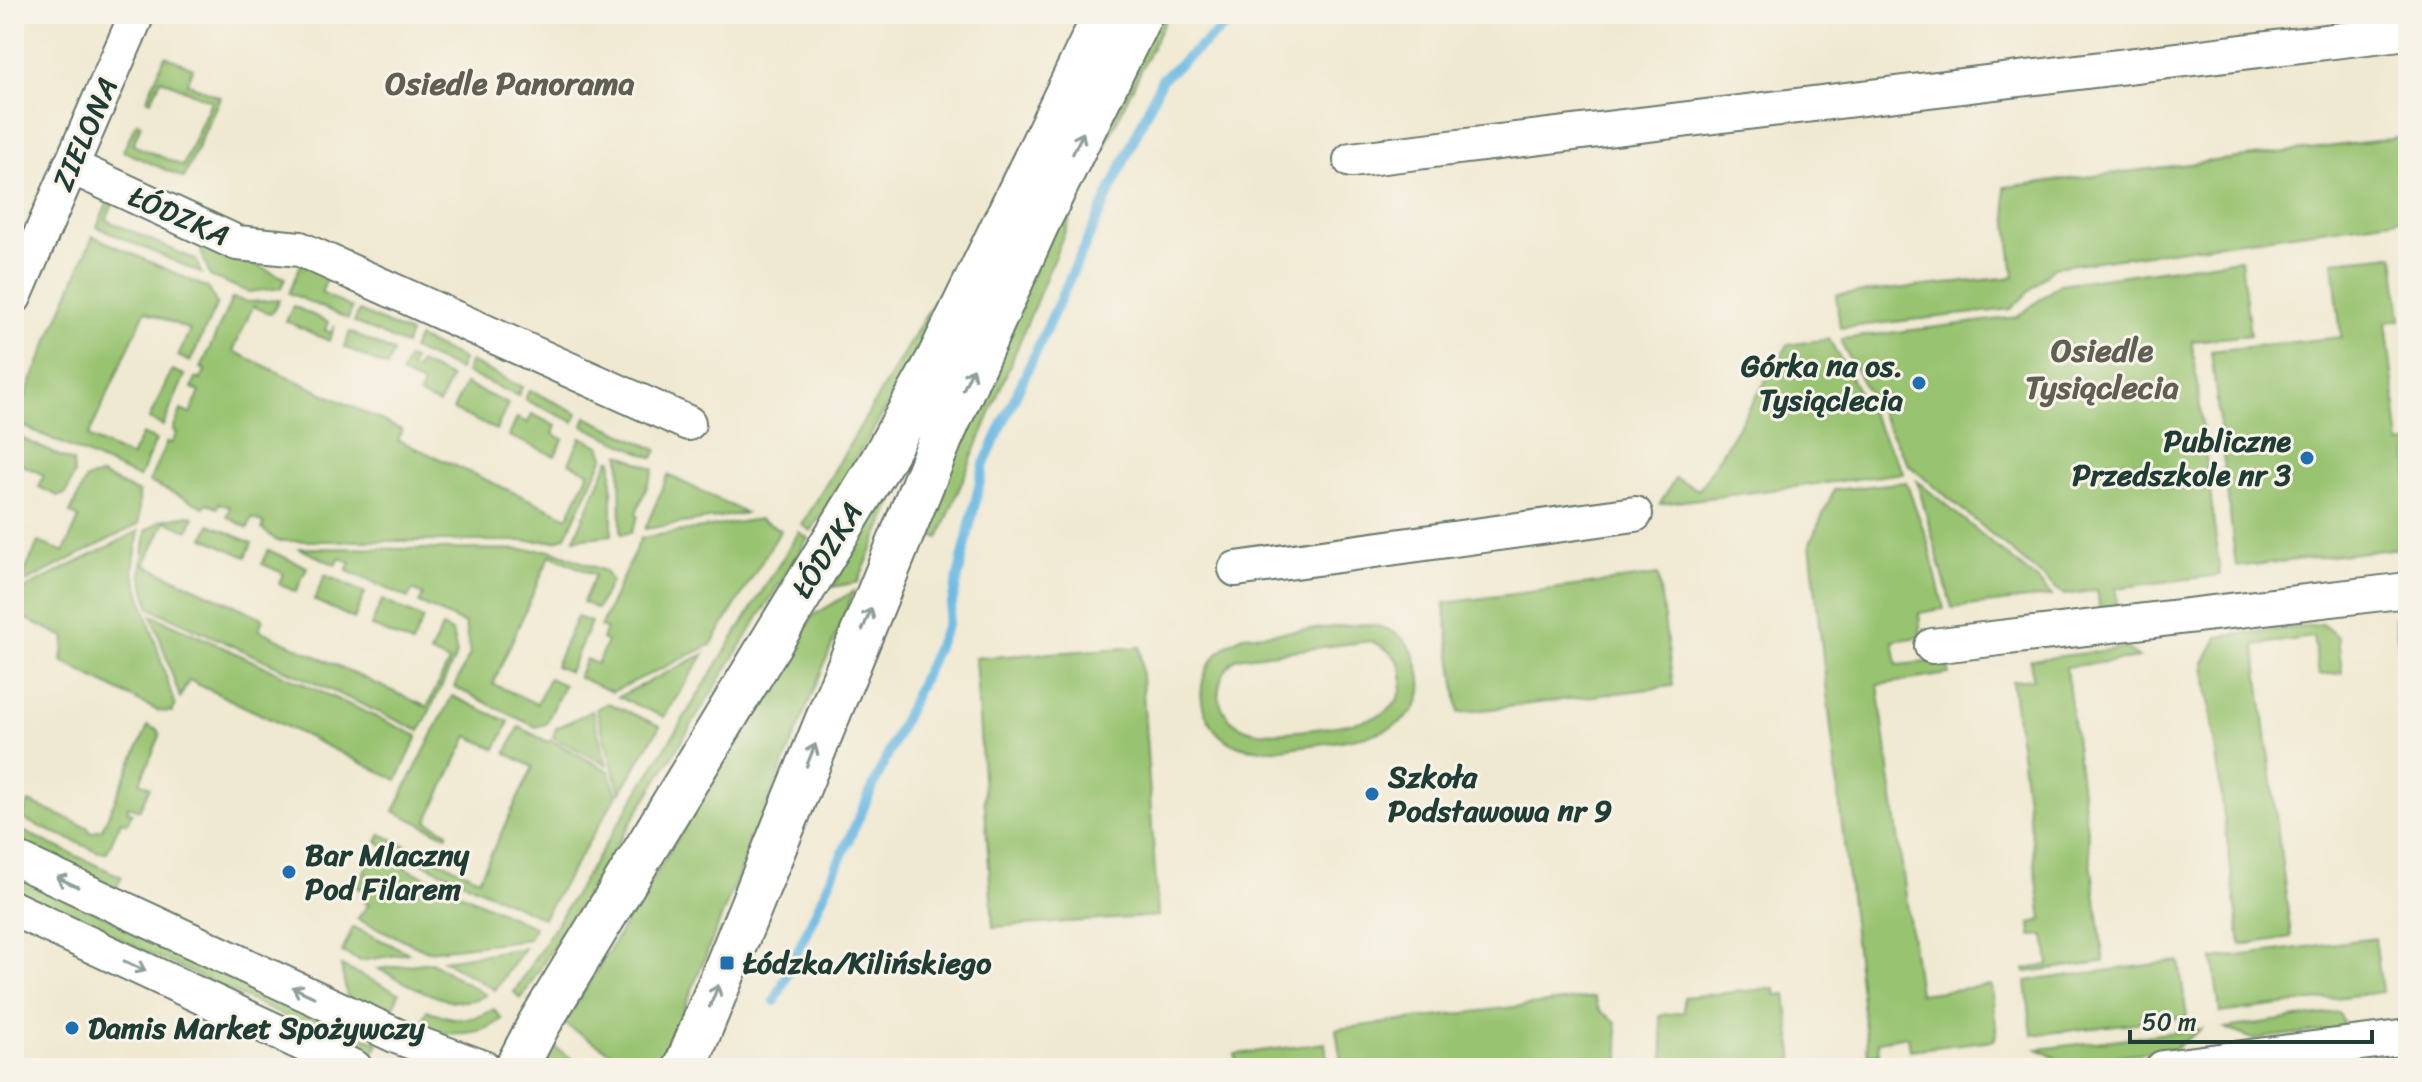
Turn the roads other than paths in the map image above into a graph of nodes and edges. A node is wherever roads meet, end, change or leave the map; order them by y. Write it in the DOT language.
graph roads {
  1 [pos="137,14"];
  2 [pos="1105,14"];
  3 [pos="1141,14"];
  4 [pos="2408,32"];
  5 [pos="1351,160"];
  6 [pos="70,166"];
  7 [pos="14,297"];
  8 [pos="688,423"];
  9 [pos="1635,514"];
  10 [pos="1236,569"];
  11 [pos="2408,590"];
  12 [pos="1932,646"];
  13 [pos="14,858"];
  14 [pos="14,909"];
  15 [pos="2408,1037"];
  16 [pos="355,1068"];
  17 [pos="484,1068"];
  18 [pos="516,1068"];
  19 [pos="685,1068"];
  20 [pos="2163,1068"];
  1 -- 6 [label="street, ZIELONA"];
  2 -- 18 [label="main road, ŁÓDZKA"];
  19 -- 3 [label="main road, ŁÓDZKA, one-way"];
  4 -- 5 [label="street"];
  6 -- 7 [label="street, ZIELONA"];
  6 -- 8 [label="street, ŁÓDZKA"];
  9 -- 10 [label="street"];
  11 -- 12 [label="street"];
  17 -- 13 [label="street, one-way"];
  14 -- 16 [label="street, one-way"];
  15 -- 20 [label="street"];
}
